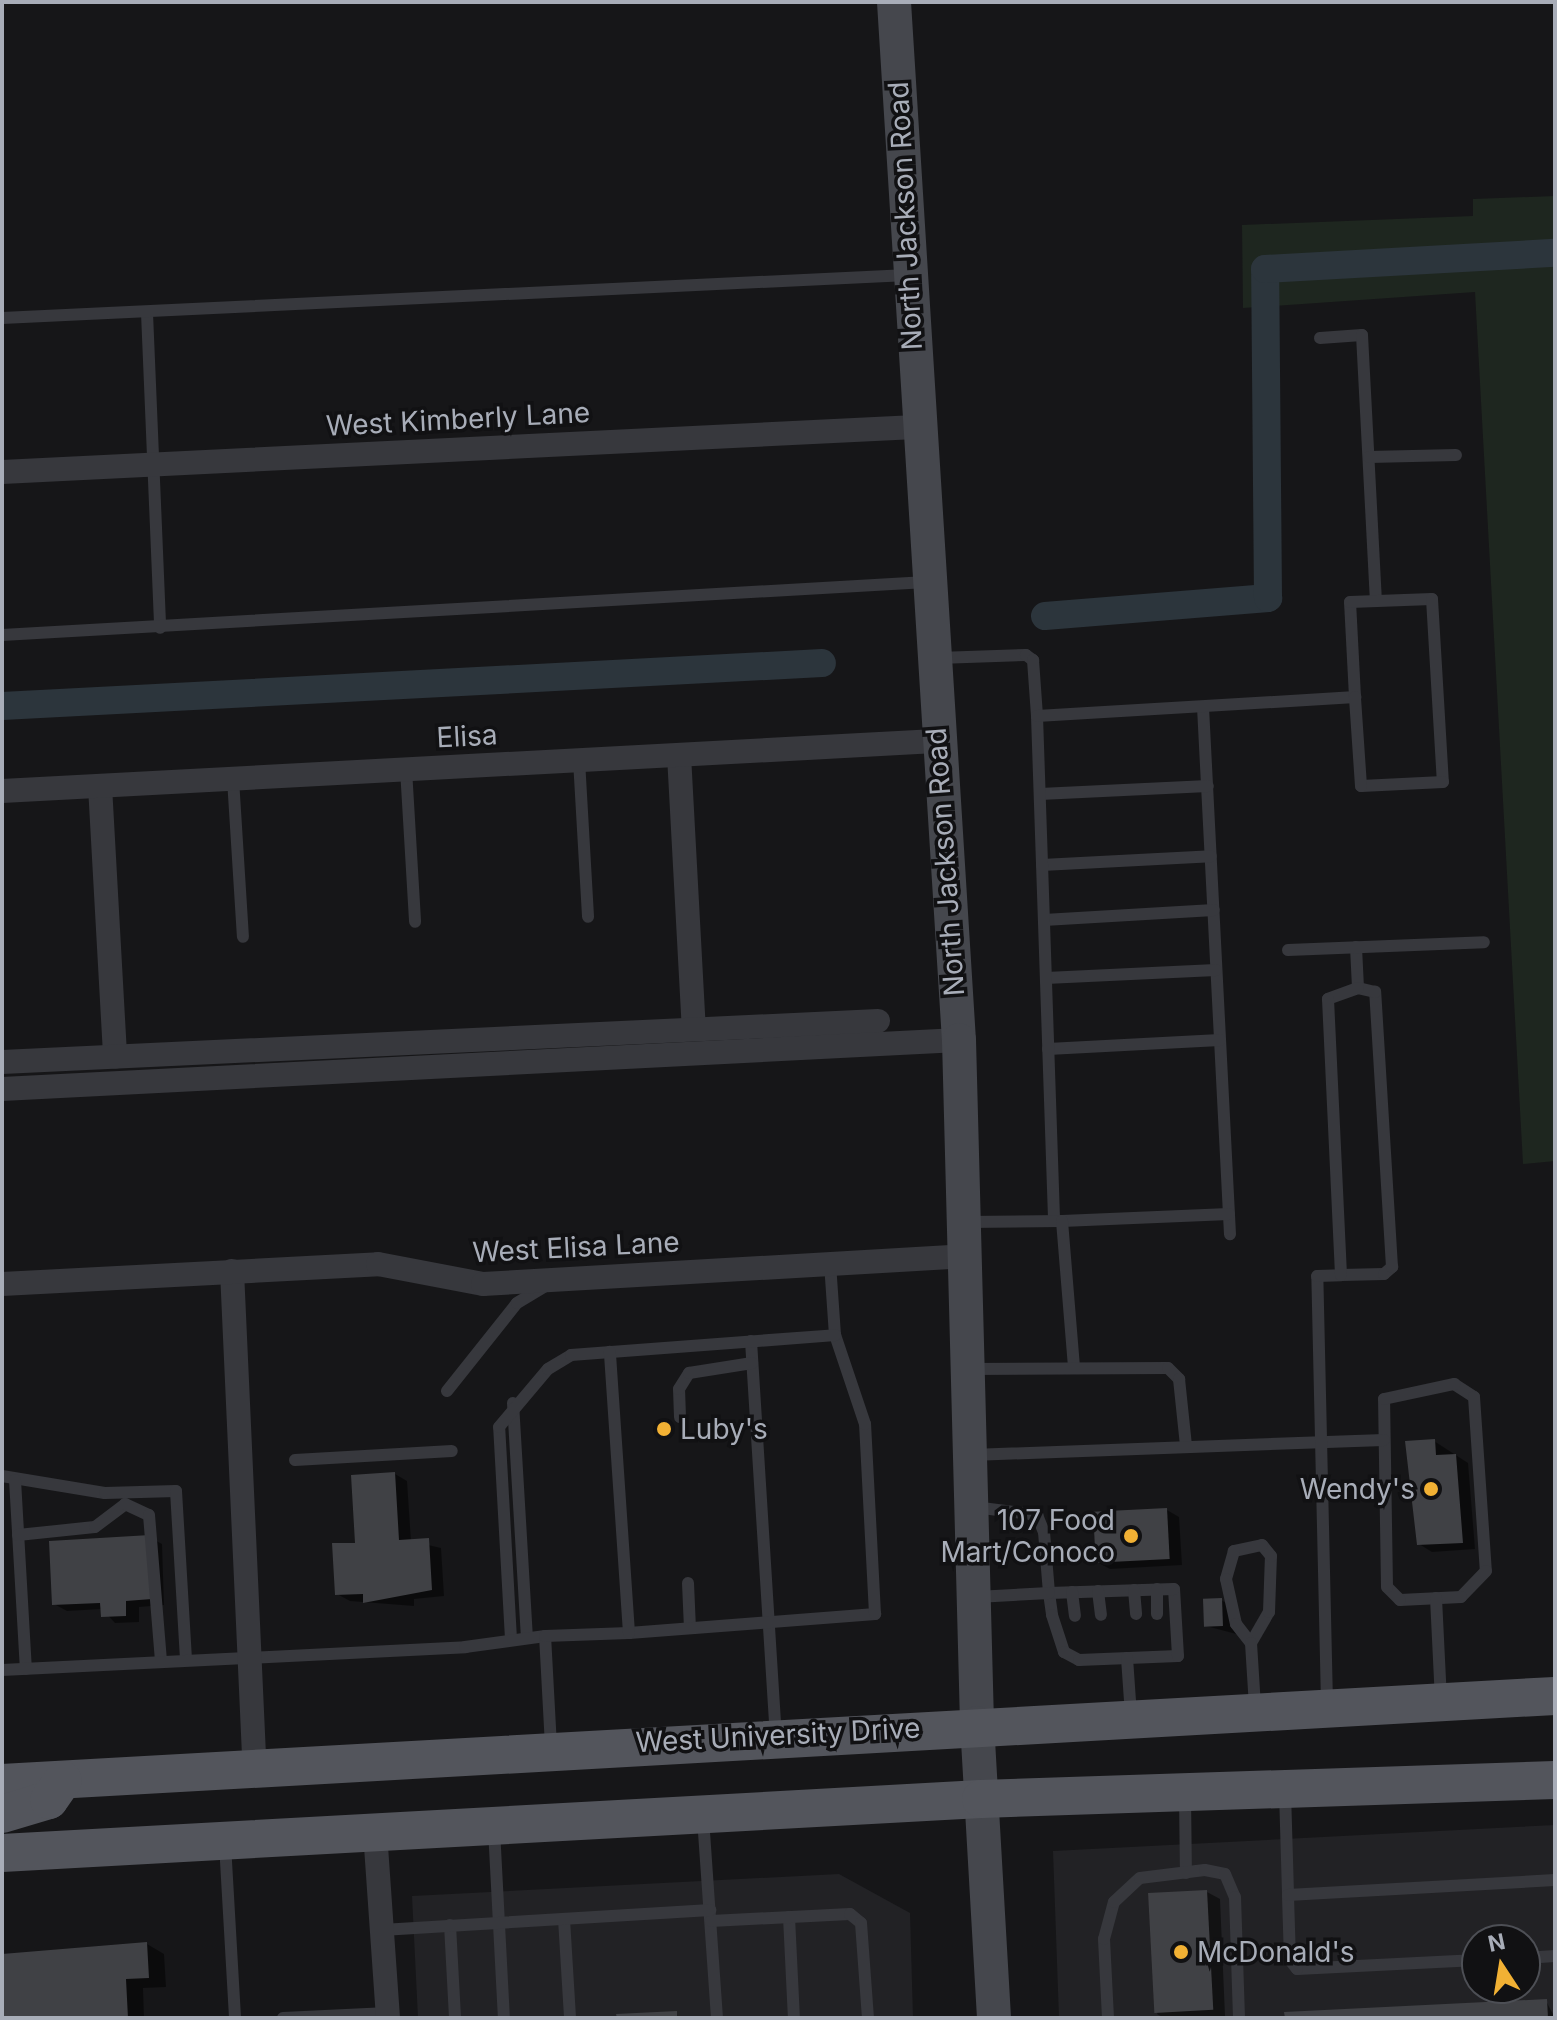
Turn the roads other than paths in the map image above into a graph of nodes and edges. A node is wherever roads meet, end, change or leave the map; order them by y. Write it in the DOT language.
graph roads {
  1 [pos="894,2"];
  2 [pos="908,275"];
  3 [pos="147,313"];
  4 [pos="2,318"];
  5 [pos="1320,338"];
  6 [pos="916,427"];
  7 [pos="1456,455"];
  8 [pos="1369,457"];
  9 [pos="147,465"];
  10 [pos="2,472"];
  11 [pos="926,582"];
  12 [pos="1376,601"];
  13 [pos="160,628"];
  14 [pos="2,635"];
  15 [pos="931,659"];
  16 [pos="1355,697"];
  17 [pos="1203,707"];
  18 [pos="1037,716"];
  19 [pos="936,741"];
  20 [pos="679,755"];
  21 [pos="579,760"];
  22 [pos="406,769"];
  23 [pos="233,779"];
  24 [pos="100,786"];
  25 [pos="1208,786"];
  26 [pos="2,791"];
  27 [pos="1040,794"];
  28 [pos="1211,856"];
  29 [pos="1042,865"];
  30 [pos="1214,910"];
  31 [pos="588,917"];
  32 [pos="1044,920"];
  33 [pos="415,922"];
  34 [pos="243,937"];
  35 [pos="1484,942"];
  36 [pos="1356,947"];
  37 [pos="1288,950"];
  38 [pos="1216,970"];
  39 [pos="1046,978"];
  40 [pos="1358,988"];
  41 [pos="878,1021"];
  42 [pos="694,1029"];
  43 [pos="959,1040"];
  44 [pos="1220,1040"];
  45 [pos="1048,1049"];
  46 [pos="115,1057"];
  47 [pos="2,1062"];
  48 [pos="2,1089"];
  49 [pos="1229,1214"];
  50 [pos="1058,1219"];
  51 [pos="962,1222"];
  52 [pos="1230,1234"];
  53 [pos="963,1256"];
  54 [pos="830,1264"];
  55 [pos="232,1271"];
  56 [pos="1341,1275"];
  57 [pos="555,1280"];
  58 [pos="2,1284"];
  59 [pos="835,1335"];
  60 [pos="751,1341"];
  61 [pos="610,1352"];
  62 [pos="752,1363"];
  63 [pos="1074,1368"];
  64 [pos="967,1369"];
  65 [pos="447,1391"];
  66 [pos="513,1403"];
  67 [pos="680,1417"];
  68 [pos="1321,1440"];
  69 [pos="1384,1440"];
  70 [pos="1186,1446"];
  71 [pos="452,1451"];
  72 [pos="969,1455"];
  73 [pos="295,1460"];
  74 [pos="8,1478"];
  75 [pos="971,1507"];
  76 [pos="18,1535"];
  77 [pos="688,1583"];
  78 [pos="1157,1589"];
  79 [pos="1134,1590"];
  80 [pos="1098,1591"];
  81 [pos="1072,1592"];
  82 [pos="1049,1593"];
  83 [pos="973,1598"];
  84 [pos="1436,1598"];
  85 [pos="1136,1614"];
  86 [pos="1157,1614"];
  87 [pos="1101,1615"];
  88 [pos="1075,1616"];
  89 [pos="766,1623"];
  90 [pos="690,1628"];
  91 [pos="629,1633"];
  92 [pos="545,1636"];
  93 [pos="527,1637"];
  94 [pos="511,1639"];
  95 [pos="1137,1642"];
  96 [pos="1251,1643"];
  97 [pos="1103,1645"];
  98 [pos="250,1657"];
  99 [pos="1132,1658"];
  100 [pos="1104,1659"];
  101 [pos="186,1660"];
  102 [pos="161,1661"];
  103 [pos="26,1669"];
  104 [pos="2,1670"];
  105 [pos="1555,1696"];
  106 [pos="1441,1701"];
  107 [pos="1327,1706"];
  108 [pos="1256,1710"];
  109 [pos="1131,1716"];
  110 [pos="977,1723"];
  111 [pos="776,1736"];
  112 [pos="552,1749"];
  113 [pos="255,1768"];
  114 [pos="63,1780"];
  115 [pos="1555,1780"];
  116 [pos="2,1783"];
  117 [pos="1285,1789"];
  118 [pos="1185,1792"];
  119 [pos="981,1799"];
  120 [pos="2,1814"];
  121 [pos="703,1814"];
  122 [pos="494,1826"];
  123 [pos="375,1832"];
  124 [pos="225,1840"];
  125 [pos="2,1853"];
  126 [pos="1186,1873"];
  127 [pos="1555,1880"];
  128 [pos="1288,1895"];
  129 [pos="710,1915"];
  130 [pos="789,1917"];
  131 [pos="564,1919"];
  132 [pos="497,1923"];
  133 [pos="450,1925"];
  134 [pos="382,1930"];
  135 [pos="1461,1961"];
  136 [pos="388,2016"];
  137 [pos="235,2018"];
  138 [pos="283,2018"];
  139 [pos="455,2018"];
  140 [pos="504,2018"];
  141 [pos="570,2018"];
  142 [pos="717,2018"];
  143 [pos="794,2018"];
  144 [pos="868,2018"];
  145 [pos="994,2018"];
  146 [pos="1108,2018"];
  147 [pos="1239,2018"];
  1 -- 2 [label="main road, North Jackson Road"];
  2 -- 3 [label="lane"];
  2 -- 6 [label="main road, North Jackson Road"];
  3 -- 4 [label="lane"];
  3 -- 9 [label="lane"];
  5 -- 8 [label="lane"];
  6 -- 9 [label="street, West Kimberly Lane"];
  6 -- 11 [label="main road, North Jackson Road"];
  7 -- 8 [label="lane"];
  8 -- 12 [label="lane"];
  9 -- 10 [label="street, West Kimberly Lane"];
  9 -- 13 [label="lane"];
  11 -- 13 [label="lane"];
  11 -- 15 [label="main road, North Jackson Road"];
  12 -- 16 [label="lane"];
  12 -- 16 [label="lane"];
  13 -- 14 [label="lane"];
  15 -- 18 [label="lane"];
  15 -- 19 [label="main road, North Jackson Road"];
  16 -- 17 [label="lane"];
  17 -- 18 [label="lane"];
  17 -- 25 [label="lane"];
  18 -- 27 [label="lane"];
  19 -- 20 [label="street, Elisa"];
  19 -- 43 [label="main road, North Jackson Road"];
  20 -- 21 [label="street, Elisa"];
  20 -- 42 [label="street"];
  21 -- 22 [label="street, Elisa"];
  21 -- 31 [label="lane"];
  22 -- 23 [label="street, Elisa"];
  22 -- 33 [label="lane"];
  23 -- 24 [label="street, Elisa"];
  23 -- 34 [label="lane"];
  24 -- 26 [label="street, Elisa"];
  24 -- 46 [label="street"];
  25 -- 27 [label="lane"];
  25 -- 28 [label="lane"];
  27 -- 29 [label="lane"];
  28 -- 29 [label="lane"];
  28 -- 30 [label="lane"];
  29 -- 32 [label="lane"];
  30 -- 32 [label="lane"];
  30 -- 38 [label="lane"];
  32 -- 39 [label="lane"];
  35 -- 36 [label="lane"];
  36 -- 37 [label="lane"];
  36 -- 40 [label="lane"];
  38 -- 39 [label="lane"];
  38 -- 44 [label="lane"];
  39 -- 45 [label="lane"];
  40 -- 56 [label="lane"];
  40 -- 56 [label="lane"];
  41 -- 42 [label="street"];
  42 -- 46 [label="street"];
  43 -- 48 [label="street"];
  43 -- 51 [label="main road, North Jackson Road"];
  44 -- 45 [label="lane"];
  44 -- 49 [label="lane"];
  45 -- 50 [label="lane"];
  46 -- 47 [label="street"];
  49 -- 50 [label="lane"];
  49 -- 52 [label="lane"];
  50 -- 51 [label="lane"];
  50 -- 63 [label="lane"];
  51 -- 53 [label="main road, North Jackson Road"];
  53 -- 54 [label="street, West Elisa Lane"];
  53 -- 64 [label="main road, North Jackson Road"];
  54 -- 57 [label="street, West Elisa Lane"];
  54 -- 59 [label="lane"];
  55 -- 57 [label="street, West Elisa Lane"];
  55 -- 58 [label="street, West Elisa Lane"];
  55 -- 98 [label="street"];
  56 -- 68 [label="lane"];
  57 -- 65 [label="lane"];
  59 -- 60 [label="lane"];
  59 -- 89 [label="lane"];
  60 -- 61 [label="lane"];
  60 -- 62 [label="lane"];
  61 -- 66 [label="lane"];
  61 -- 91 [label="lane"];
  62 -- 67 [label="lane"];
  62 -- 89 [label="lane"];
  63 -- 64 [label="lane"];
  63 -- 70 [label="lane"];
  64 -- 72 [label="main road, North Jackson Road"];
  66 -- 93 [label="lane"];
  66 -- 94 [label="lane"];
  68 -- 69 [label="lane"];
  68 -- 70 [label="lane"];
  68 -- 107 [label="lane"];
  69 -- 84 [label="lane"];
  69 -- 84 [label="lane"];
  70 -- 72 [label="lane"];
  71 -- 73 [label="lane"];
  72 -- 75 [label="main road, North Jackson Road"];
  74 -- 76 [label="lane"];
  74 -- 101 [label="lane"];
  75 -- 82 [label="lane"];
  75 -- 83 [label="main road, North Jackson Road"];
  76 -- 102 [label="lane"];
  76 -- 103 [label="lane"];
  77 -- 90 [label="lane"];
  78 -- 79 [label="lane"];
  78 -- 86 [label="lane"];
  78 -- 99 [label="lane"];
  79 -- 80 [label="lane"];
  79 -- 85 [label="lane"];
  80 -- 81 [label="lane"];
  80 -- 87 [label="lane"];
  81 -- 82 [label="lane"];
  81 -- 88 [label="lane"];
  82 -- 83 [label="lane"];
  82 -- 100 [label="lane"];
  83 -- 110 [label="main road, North Jackson Road"];
  84 -- 106 [label="lane"];
  89 -- 90 [label="lane"];
  89 -- 111 [label="lane"];
  90 -- 91 [label="lane"];
  91 -- 92 [label="lane"];
  92 -- 93 [label="lane"];
  92 -- 112 [label="lane"];
  93 -- 94 [label="lane"];
  94 -- 98 [label="lane"];
  95 -- 99 [label="lane"];
  96 -- 96 [label="lane"];
  96 -- 108 [label="lane"];
  97 -- 100 [label="lane"];
  98 -- 101 [label="lane"];
  98 -- 113 [label="street"];
  99 -- 100 [label="lane"];
  99 -- 109 [label="lane"];
  101 -- 102 [label="lane"];
  102 -- 103 [label="lane"];
  103 -- 104 [label="lane"];
  105 -- 106 [label="main road, West University Drive"];
  106 -- 107 [label="main road, West University Drive"];
  107 -- 108 [label="main road, West University Drive"];
  108 -- 109 [label="main road, West University Drive"];
  109 -- 110 [label="main road, West University Drive"];
  110 -- 111 [label="main road, West University Drive"];
  110 -- 119 [label="main road, North Jackson Road"];
  111 -- 112 [label="main road, West University Drive"];
  112 -- 113 [label="main road, West University Drive"];
  113 -- 114 [label="main road, West University Drive"];
  114 -- 116 [label="main road, West University Drive"];
  114 -- 120 [label="main road"];
  115 -- 117 [label="main road"];
  117 -- 118 [label="main road"];
  117 -- 128 [label="lane"];
  118 -- 119 [label="main road"];
  118 -- 126 [label="lane"];
  119 -- 121 [label="main road"];
  119 -- 145 [label="main road, North Jackson Road"];
  121 -- 122 [label="main road"];
  121 -- 129 [label="lane"];
  122 -- 123 [label="main road"];
  122 -- 132 [label="lane"];
  123 -- 124 [label="main road"];
  123 -- 134 [label="street"];
  124 -- 125 [label="main road"];
  124 -- 137 [label="lane"];
  126 -- 146 [label="lane"];
  126 -- 147 [label="lane"];
  127 -- 128 [label="lane"];
  128 -- 135 [label="lane"];
  129 -- 130 [label="lane"];
  129 -- 131 [label="lane"];
  129 -- 142 [label="lane"];
  130 -- 143 [label="lane"];
  130 -- 144 [label="lane"];
  131 -- 132 [label="lane"];
  131 -- 141 [label="lane"];
  132 -- 133 [label="lane"];
  132 -- 140 [label="lane"];
  133 -- 134 [label="lane"];
  133 -- 139 [label="lane"];
  134 -- 136 [label="street"];
  136 -- 138 [label="lane"];
}
